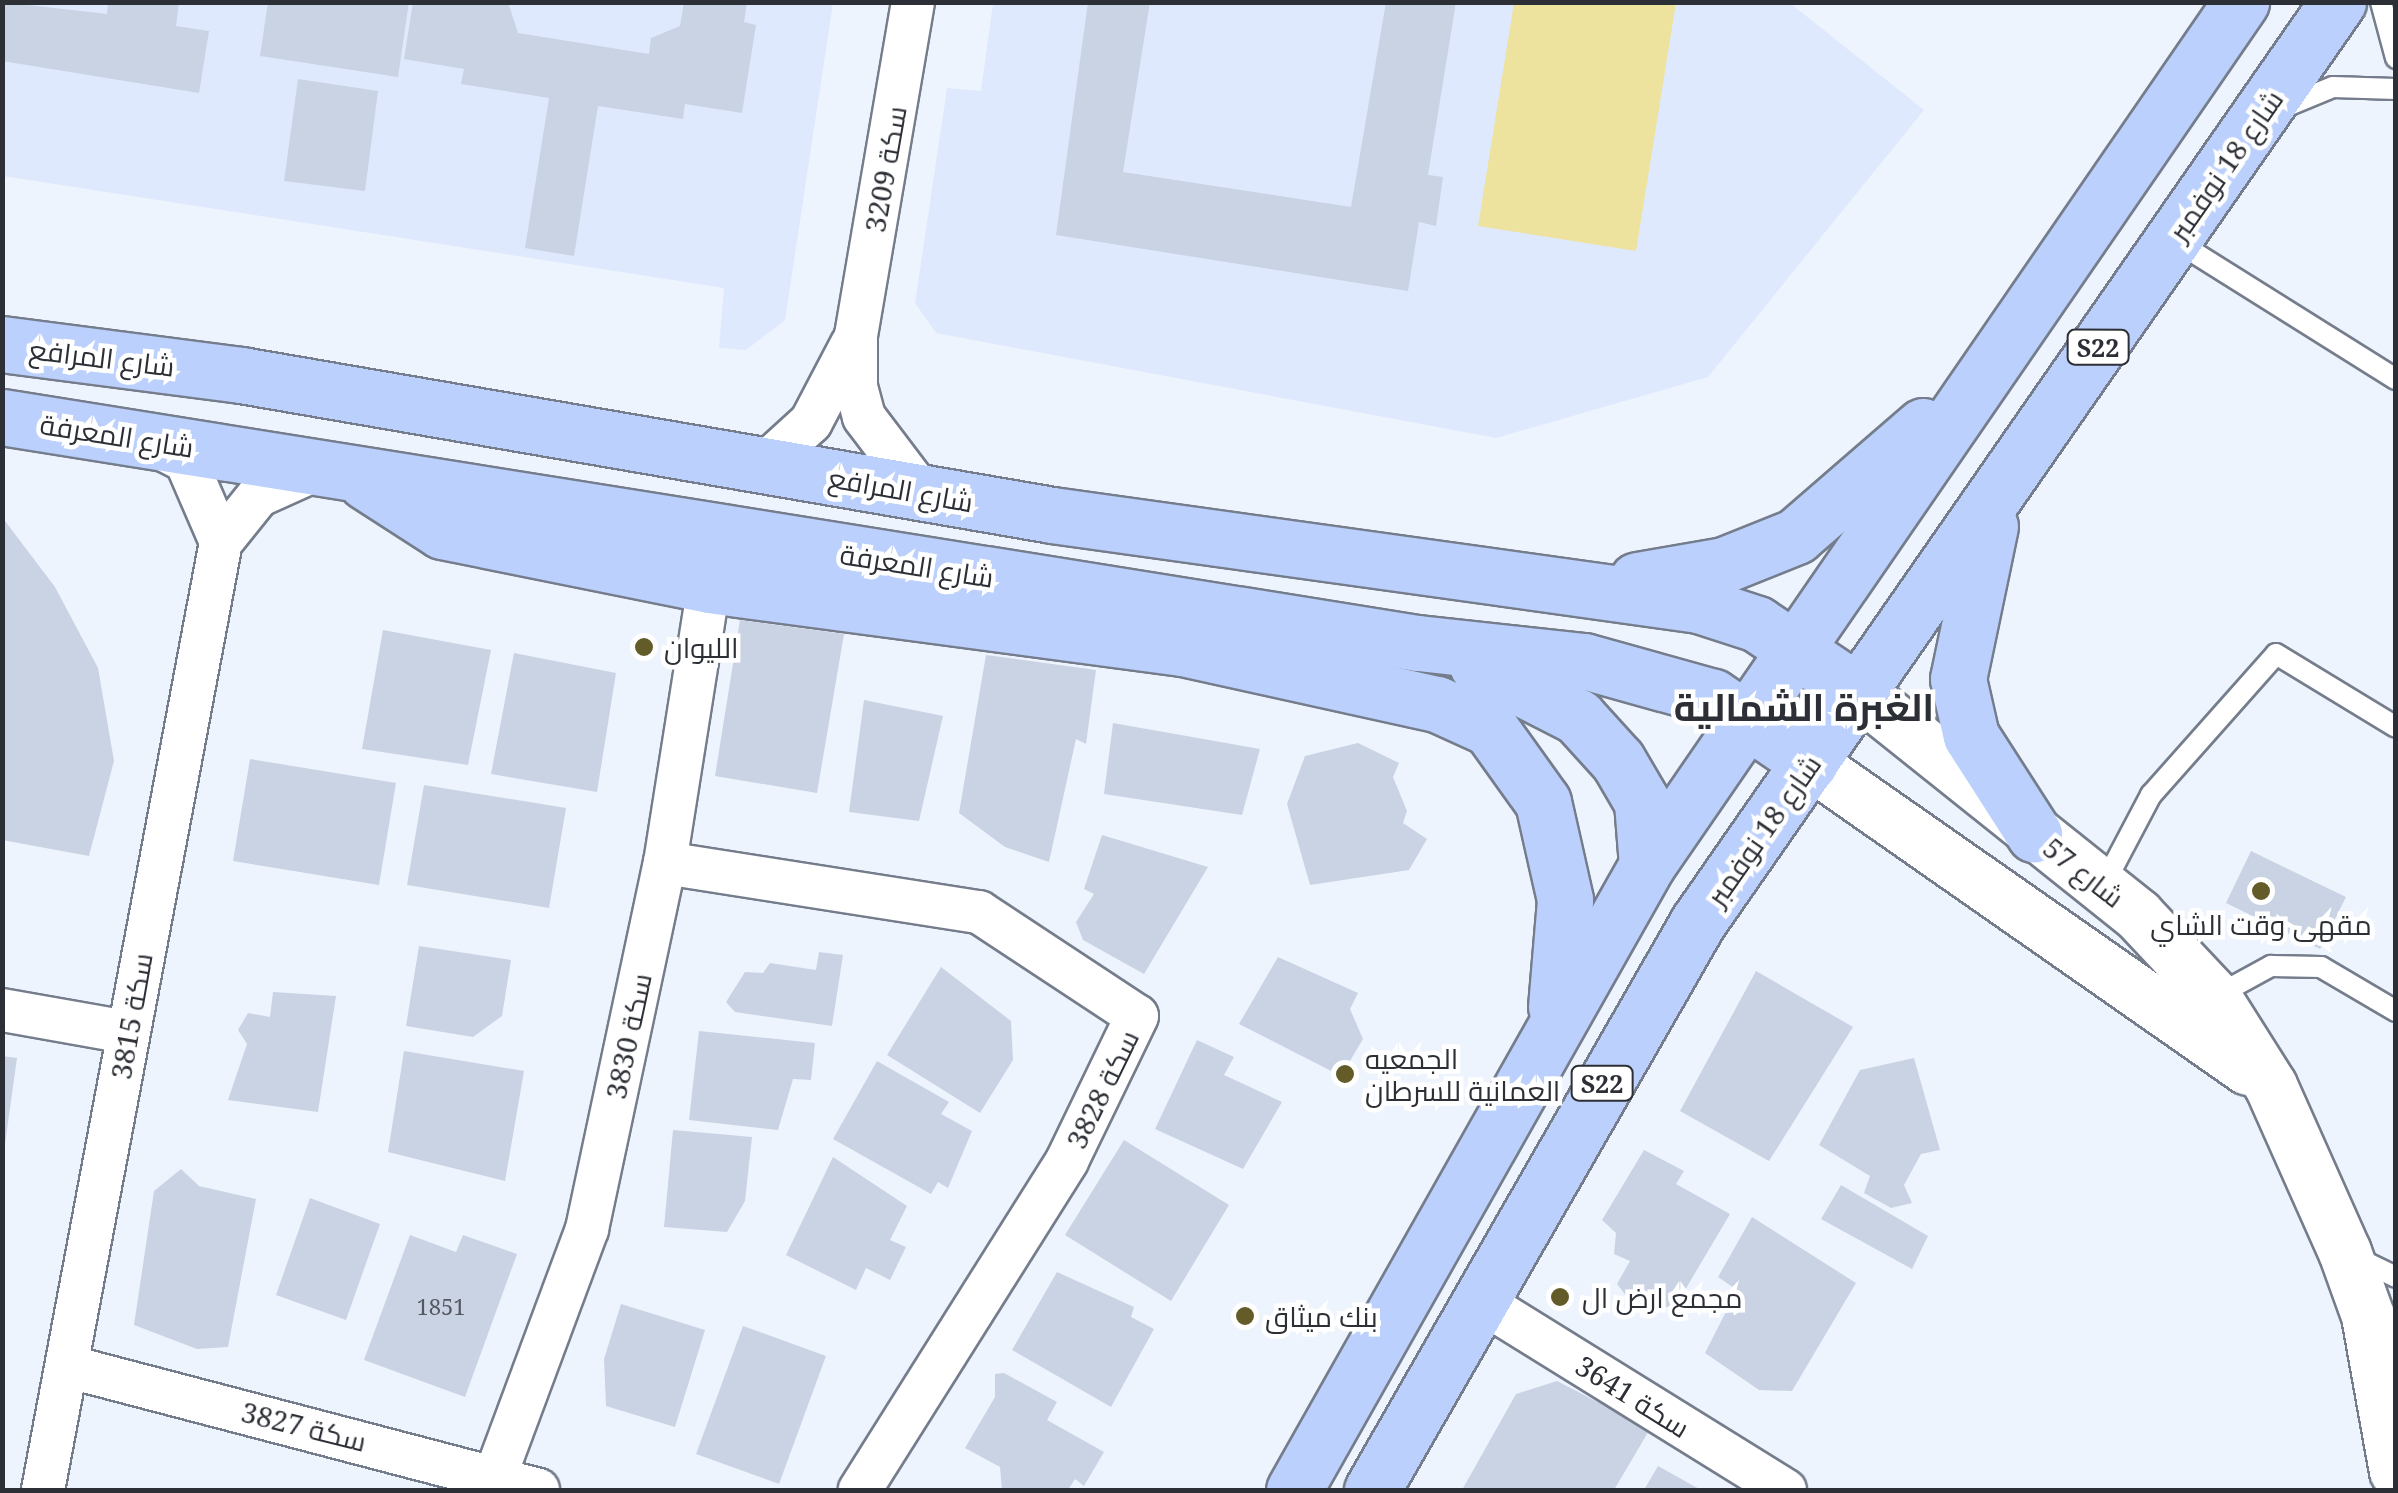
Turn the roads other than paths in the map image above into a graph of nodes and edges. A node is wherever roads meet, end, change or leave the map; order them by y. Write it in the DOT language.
graph roads {
  1 [pos="913,2"];
  2 [pos="2203,2"];
  3 [pos="2241,2"];
  4 [pos="2338,2"];
  5 [pos="2381,2"];
  6 [pos="2396,58"];
  7 [pos="2190,74"];
  8 [pos="2396,89"];
  9 [pos="2251,128"];
  10 [pos="2174,240"];
  11 [pos="856,335"];
  12 [pos="2,344"];
  13 [pos="2008,344"];
  14 [pos="2396,379"];
  15 [pos="2,417"];
  16 [pos="142,438"];
  17 [pos="765,464"];
  18 [pos="337,470"];
  19 [pos="2003,483"];
  20 [pos="921,492"];
  21 [pos="221,542"];
  22 [pos="1570,584"];
  23 [pos="708,585"];
  24 [pos="1418,642"];
  25 [pos="1794,647"];
  26 [pos="1860,693"];
  27 [pos="1744,717"];
  28 [pos="2396,727"];
  29 [pos="1810,763"];
  30 [pos="2034,834"];
  31 [pos="665,863"];
  32 [pos="1647,866"];
  33 [pos="2103,886"];
  34 [pos="2214,996"];
  35 [pos="2,1010"];
  36 [pos="2396,1010"];
  37 [pos="1555,1021"];
  38 [pos="128,1032"];
  39 [pos="2271,1086"];
  40 [pos="2345,1252"];
  41 [pos="2396,1277"];
  42 [pos="1480,1301"];
  43 [pos="70,1367"];
  44 [pos="2396,1472"];
  45 [pos="496,1474"];
  46 [pos="43,1490"];
  47 [pos="538,1490"];
  48 [pos="860,1490"];
  49 [pos="1294,1490"];
  50 [pos="1372,1490"];
  51 [pos="1785,1490"];
  1 -- 11 [label="street, سكة 3209"];
  2 -- 7 [label="street"];
  3 -- 7 [label="main road, S22"];
  4 -- 9 [label="main road, شارع 18 نوفمبر / S22"];
  5 -- 6 [label="lane"];
  7 -- 13 [label="main road, S22"];
  8 -- 9 [label="lane"];
  9 -- 10 [label="main road, شارع 18 نوفمبر / S22"];
  10 -- 14 [label="lane"];
  10 -- 19 [label="main road, شارع 18 نوفمبر / S22"];
  11 -- 17 [label="street, سكة 3209"];
  11 -- 20 [label="street, سكة 3209"];
  12 -- 17 [label="main road, شارع المرافع"];
  13 -- 22 [label="main road"];
  13 -- 25 [label="main road, S22"];
  15 -- 16 [label="main road, شارع المعرفة"];
  16 -- 18 [label="main road, شارع المعرفة"];
  16 -- 21 [label="street"];
  17 -- 20 [label="main road, شارع المرافع"];
  18 -- 21 [label="street, سكة 3815"];
  18 -- 23 [label="main road"];
  18 -- 24 [label="main road, شارع المعرفة"];
  19 -- 26 [label="main road, شارع 18 نوفمبر / S22"];
  19 -- 30 [label="main road"];
  20 -- 22 [label="main road, شارع المرافع"];
  21 -- 38 [label="street, سكة 3815"];
  22 -- 25 [label="main road, شارع المرافع"];
  23 -- 31 [label="street, سكة 3830"];
  23 -- 37 [label="main road"];
  24 -- 27 [label="main road, شارع المعرفة"];
  24 -- 32 [label="main road"];
  25 -- 26 [label="main road"];
  25 -- 27 [label="main road, S22"];
  26 -- 29 [label="main road, شارع 18 نوفمبر / S22"];
  26 -- 30 [label="street, شارع 57"];
  27 -- 29 [label="main road, شارع المعرفة"];
  27 -- 32 [label="main road, S22"];
  28 -- 33 [label="lane"];
  29 -- 39 [label="street"];
  29 -- 42 [label="main road, شارع 18 نوفمبر / S22"];
  30 -- 33 [label="street, شارع 57"];
  31 -- 45 [label="street, سكة 3830"];
  31 -- 48 [label="street, سكة 3828"];
  32 -- 37 [label="main road, S22"];
  33 -- 34 [label="street, شارع 57"];
  34 -- 36 [label="lane"];
  34 -- 39 [label="street, شارع 57"];
  35 -- 38 [label="street"];
  37 -- 49 [label="main road, S22"];
  38 -- 43 [label="street, سكة 3815"];
  39 -- 40 [label="street, شارع 57"];
  40 -- 41 [label="lane"];
  40 -- 44 [label="street, شارع 57"];
  42 -- 50 [label="main road, شارع 18 نوفمبر / S22"];
  42 -- 51 [label="street, سكة 3641"];
  43 -- 45 [label="street, سكة 3827"];
  43 -- 46 [label="street, سكة 3815"];
  45 -- 47 [label="street, سكة 3827"];
}
